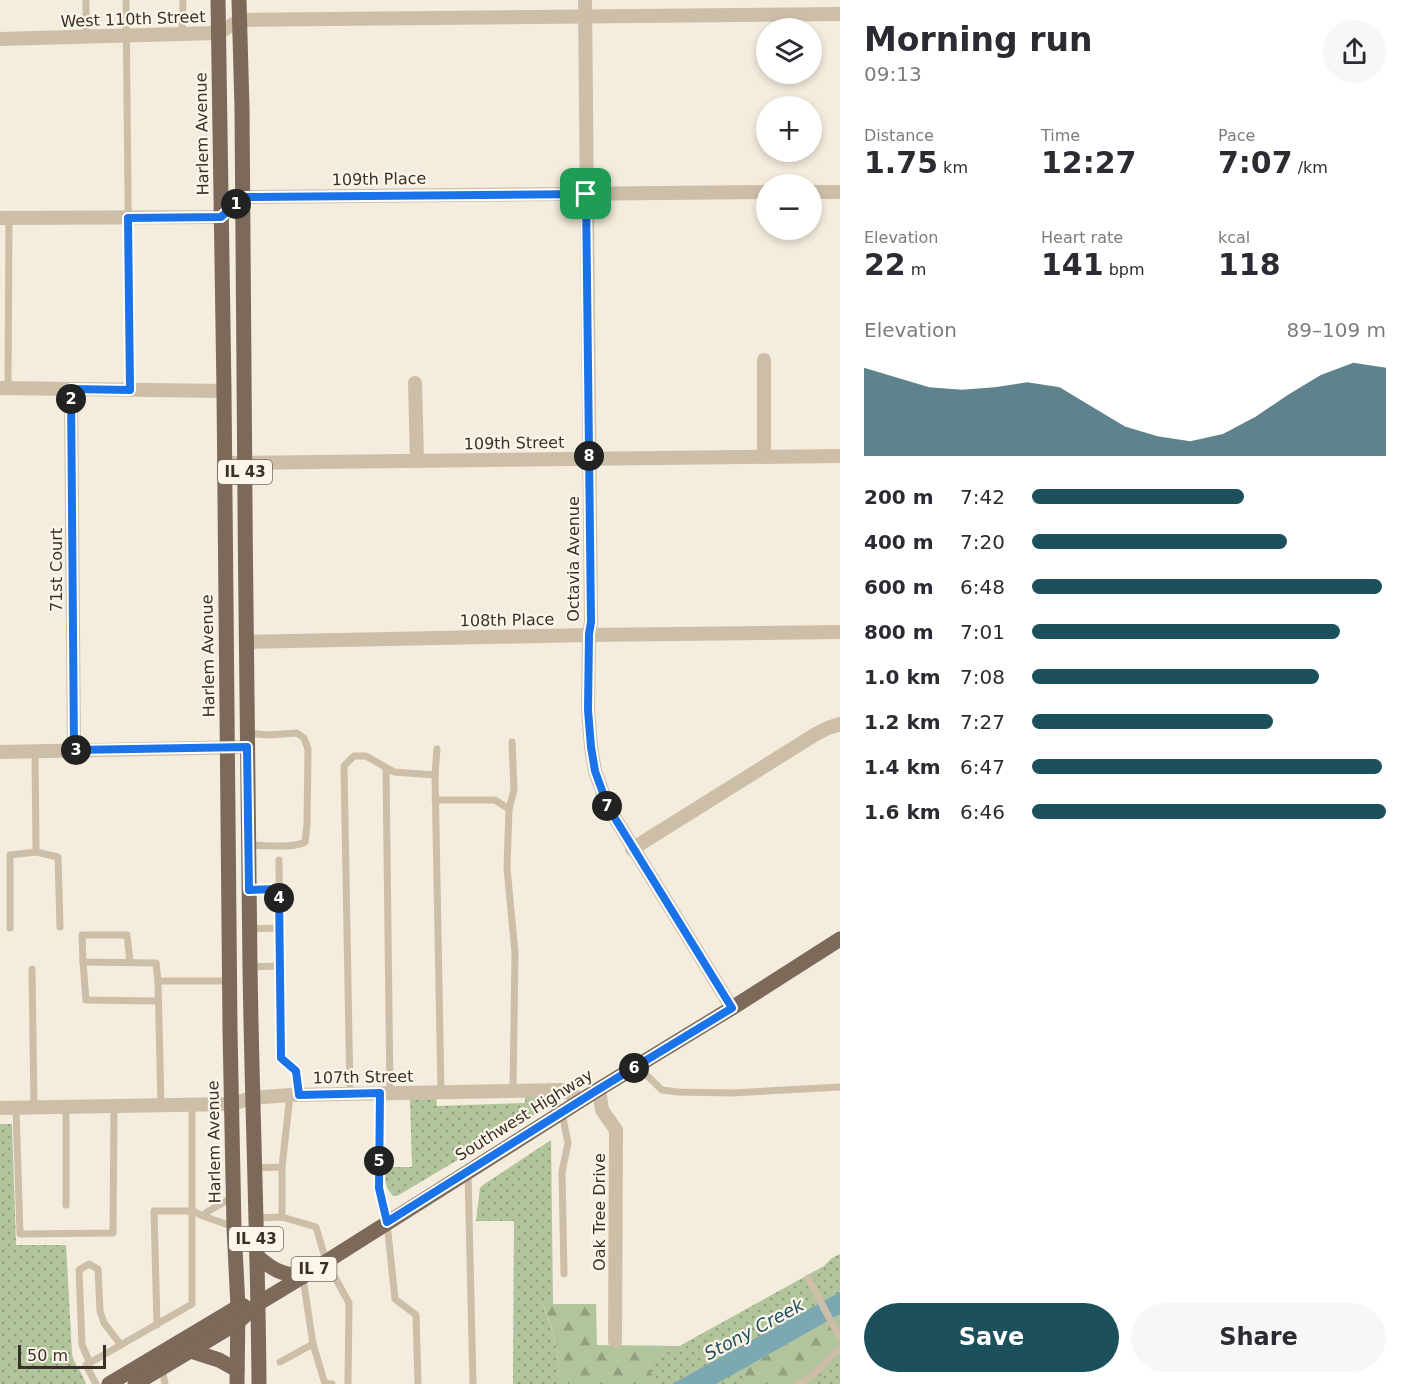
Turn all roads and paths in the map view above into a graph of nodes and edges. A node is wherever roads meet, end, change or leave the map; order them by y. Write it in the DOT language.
graph roads {
  1 [pos="86,0"];
  2 [pos="126,0"];
  3 [pos="183,0"];
  4 [pos="218,0"];
  5 [pos="240,0"];
  6 [pos="585,0"];
  7 [pos="840,14"];
  8 [pos="585,16"];
  9 [pos="240,20"];
  10 [pos="218,33"];
  11 [pos="182,34"];
  12 [pos="126,36"];
  13 [pos="87,37"];
  14 [pos="0,39"];
  15 [pos="756,192"];
  16 [pos="822,192"];
  17 [pos="840,192"];
  18 [pos="586,194"];
  19 [pos="243,197"];
  20 [pos="221,217"];
  21 [pos="5,218"];
  22 [pos="128,218"];
  23 [pos="764,360"];
  24 [pos="415,383"];
  25 [pos="4,388"];
  26 [pos="71,389"];
  27 [pos="130,390"];
  28 [pos="224,391"];
  29 [pos="840,456"];
  30 [pos="764,457"];
  31 [pos="589,459"];
  32 [pos="417,461"];
  33 [pos="224,463"];
  34 [pos="245,463"];
  35 [pos="840,632"];
  36 [pos="589,634"];
  37 [pos="246,642"];
  38 [pos="840,724"];
  39 [pos="247,740"];
  40 [pos="512,742"];
  41 [pos="227,748"];
  42 [pos="437,749"];
  43 [pos="74,750"];
  44 [pos="35,751"];
  45 [pos="0,752"];
  46 [pos="386,768"];
  47 [pos="435,776"];
  48 [pos="435,800"];
  49 [pos="509,809"];
  50 [pos="248,845"];
  51 [pos="632,849"];
  52 [pos="36,852"];
  53 [pos="279,860"];
  54 [pos="279,889"];
  55 [pos="249,890"];
  56 [pos="60,927"];
  57 [pos="10,928"];
  58 [pos="280,928"];
  59 [pos="250,929"];
  60 [pos="840,939"];
  61 [pos="83,962"];
  62 [pos="130,962"];
  63 [pos="280,966"];
  64 [pos="250,967"];
  65 [pos="32,969"];
  66 [pos="158,981"];
  67 [pos="230,981"];
  68 [pos="158,1001"];
  69 [pos="732,1008"];
  70 [pos="637,1066"];
  71 [pos="840,1087"];
  72 [pos="599,1089"];
  73 [pos="513,1090"];
  74 [pos="441,1092"];
  75 [pos="385,1093"];
  76 [pos="350,1094"];
  77 [pos="294,1095"];
  78 [pos="252,1098"];
  79 [pos="582,1100"];
  80 [pos="232,1104"];
  81 [pos="161,1105"];
  82 [pos="192,1105"];
  83 [pos="114,1106"];
  84 [pos="34,1107"];
  85 [pos="66,1107"];
  86 [pos="0,1108"];
  87 [pos="16,1108"];
  88 [pos="562,1113"];
  89 [pos="282,1167"];
  90 [pos="254,1168"];
  91 [pos="468,1172"];
  92 [pos="233,1197"];
  93 [pos="66,1205"];
  94 [pos="192,1211"];
  95 [pos="203,1216"];
  96 [pos="282,1217"];
  97 [pos="256,1218"];
  98 [pos="387,1222"];
  99 [pos="234,1227"];
  100 [pos="257,1256"];
  101 [pos="326,1261"];
  102 [pos="564,1274"];
  103 [pos="302,1277"];
  104 [pos="808,1278"];
  105 [pos="259,1303"];
  106 [pos="238,1307"];
  107 [pos="237,1323"];
  108 [pos="157,1325"];
  109 [pos="840,1338"];
  110 [pos="615,1341"];
  111 [pos="313,1344"];
  112 [pos="121,1345"];
  113 [pos="840,1348"];
  114 [pos="191,1351"];
  115 [pos="90,1362"];
  116 [pos="280,1362"];
  117 [pos="162,1368"];
  118 [pos="237,1377"];
  119 [pos="96,1384"];
  120 [pos="109,1384"];
  121 [pos="135,1384"];
  122 [pos="165,1384"];
  123 [pos="259,1384"];
  124 [pos="332,1384"];
  125 [pos="348,1384"];
  126 [pos="418,1384"];
  127 [pos="473,1384"];
  128 [pos="797,1384"];
  1 -- 13 [label="lane"];
  2 -- 12 [label="lane"];
  3 -- 11 [label="lane"];
  4 -- 10 [label="main road, Harlem Avenue / IL 43"];
  5 -- 9 [label="main road, IL 43"];
  6 -- 8 [label="street, Octavia Avenue"];
  7 -- 8 [label="street, West 110th Street"];
  8 -- 9 [label="street, West 110th Street"];
  8 -- 18 [label="street, Octavia Avenue"];
  9 -- 10 [label="street, West 110th Street"];
  9 -- 19 [label="main road, IL 43"];
  10 -- 11 [label="street, West 110th Street"];
  10 -- 20 [label="main road, Harlem Avenue / IL 43"];
  11 -- 12 [label="street, West 110th Street"];
  12 -- 13 [label="street, West 110th Street"];
  12 -- 22 [label="lane"];
  13 -- 14 [label="street, West 110th Street"];
  15 -- 18 [label="street, 109th Place"];
  16 -- 17 [label="street"];
  18 -- 19 [label="street, 109th Place"];
  18 -- 31 [label="street, Octavia Avenue"];
  19 -- 20 [label="street"];
  19 -- 34 [label="main road, IL 43"];
  20 -- 22 [label="street"];
  20 -- 28 [label="main road, Harlem Avenue / IL 43"];
  21 -- 22 [label="street"];
  21 -- 25 [label="lane"];
  22 -- 27 [label="lane"];
  23 -- 30 [label="street"];
  24 -- 32 [label="street"];
  25 -- 26 [label="street"];
  26 -- 27 [label="street"];
  26 -- 43 [label="street, 71st Court"];
  27 -- 28 [label="street"];
  28 -- 33 [label="main road, Harlem Avenue / IL 43"];
  29 -- 30 [label="street, 109th Street"];
  30 -- 31 [label="street, 109th Street"];
  31 -- 32 [label="street, 109th Street"];
  31 -- 36 [label="street, Octavia Avenue"];
  32 -- 34 [label="street, 109th Street"];
  33 -- 34 [label="street, 109th Street"];
  33 -- 41 [label="main road, Harlem Avenue / IL 43"];
  34 -- 37 [label="main road, IL 43"];
  35 -- 36 [label="street, 108th Place"];
  36 -- 37 [label="street, 108th Place"];
  36 -- 51 [label="street, Octavia Avenue"];
  37 -- 39 [label="main road, IL 43"];
  38 -- 51 [label="street"];
  39 -- 41 [label="street"];
  39 -- 50 [label="main road, IL 43"];
  39 -- 50 [label="lane"];
  40 -- 49 [label="lane"];
  41 -- 43 [label="street"];
  41 -- 67 [label="main road, Harlem Avenue / IL 43"];
  42 -- 47 [label="lane"];
  43 -- 44 [label="street"];
  44 -- 45 [label="street"];
  44 -- 52 [label="lane"];
  46 -- 47 [label="lane"];
  46 -- 75 [label="lane"];
  46 -- 76 [label="lane"];
  47 -- 48 [label="lane"];
  48 -- 49 [label="lane"];
  48 -- 74 [label="lane"];
  49 -- 73 [label="lane"];
  50 -- 55 [label="main road, IL 43"];
  51 -- 69 [label="street, Octavia Avenue"];
  52 -- 56 [label="lane"];
  52 -- 57 [label="lane"];
  53 -- 54 [label="lane"];
  54 -- 55 [label="lane"];
  54 -- 58 [label="lane"];
  55 -- 59 [label="main road, IL 43"];
  58 -- 59 [label="lane"];
  58 -- 63 [label="lane"];
  59 -- 64 [label="main road, IL 43"];
  60 -- 69 [label="main road, Southwest Highway / IL 7"];
  61 -- 62 [label="lane"];
  61 -- 62 [label="lane"];
  61 -- 68 [label="lane"];
  62 -- 66 [label="lane"];
  63 -- 64 [label="lane"];
  63 -- 77 [label="lane"];
  64 -- 78 [label="main road, IL 43"];
  65 -- 84 [label="lane"];
  66 -- 67 [label="lane"];
  66 -- 68 [label="lane"];
  67 -- 80 [label="main road, Harlem Avenue / IL 43"];
  68 -- 81 [label="lane"];
  69 -- 70 [label="main road, Southwest Highway / IL 7"];
  70 -- 71 [label="lane"];
  70 -- 72 [label="main road, Southwest Highway / IL 7"];
  72 -- 79 [label="main road, Southwest Highway / IL 7"];
  72 -- 110 [label="street, Oak Tree Drive"];
  73 -- 74 [label="street, 107th Street"];
  73 -- 79 [label="street, 107th Street"];
  74 -- 75 [label="street, 107th Street"];
  75 -- 76 [label="street, 107th Street"];
  75 -- 98 [label="lane"];
  76 -- 77 [label="street, 107th Street"];
  77 -- 78 [label="street, 107th Street"];
  77 -- 89 [label="lane"];
  78 -- 80 [label="street, 107th Street"];
  78 -- 90 [label="main road, IL 43"];
  79 -- 88 [label="main road, Southwest Highway / IL 7"];
  80 -- 82 [label="street, 107th Street"];
  80 -- 92 [label="main road, Harlem Avenue / IL 43"];
  81 -- 82 [label="street, 107th Street"];
  81 -- 83 [label="street, 107th Street"];
  82 -- 94 [label="lane"];
  83 -- 85 [label="street, 107th Street"];
  83 -- 87 [label="lane"];
  84 -- 85 [label="street, 107th Street"];
  84 -- 87 [label="street, 107th Street"];
  85 -- 93 [label="lane"];
  86 -- 87 [label="street, 107th Street"];
  88 -- 91 [label="main road, Southwest Highway / IL 7"];
  88 -- 102 [label="lane"];
  89 -- 90 [label="lane"];
  89 -- 96 [label="lane"];
  90 -- 97 [label="main road, IL 43"];
  91 -- 98 [label="main road, Southwest Highway / IL 7"];
  91 -- 127 [label="lane"];
  92 -- 95 [label="lane"];
  92 -- 99 [label="main road, Harlem Avenue / IL 43"];
  94 -- 95 [label="lane"];
  94 -- 108 [label="lane"];
  94 -- 108 [label="lane"];
  95 -- 99 [label="lane"];
  96 -- 97 [label="lane"];
  96 -- 101 [label="lane"];
  97 -- 100 [label="main road, IL 43"];
  98 -- 101 [label="main road, Southwest Highway / IL 7"];
  98 -- 126 [label="lane"];
  99 -- 106 [label="main road, Harlem Avenue / IL 43"];
  100 -- 103 [label="main road"];
  100 -- 105 [label="main road, IL 43"];
  101 -- 103 [label="main road, Southwest Highway / IL 7"];
  101 -- 125 [label="lane"];
  103 -- 105 [label="main road, Southwest Highway / IL 7"];
  103 -- 111 [label="lane"];
  104 -- 109 [label="lane"];
  105 -- 106 [label="main road, Southwest Highway"];
  105 -- 107 [label="main road, Southwest Highway / IL 7"];
  105 -- 123 [label="main road, IL 43"];
  106 -- 107 [label="main road, Harlem Avenue / IL 43"];
  106 -- 120 [label="main road, Southwest Highway"];
  107 -- 114 [label="main road, Southwest Highway"];
  107 -- 118 [label="main road, Harlem Avenue / IL 43"];
  108 -- 112 [label="lane"];
  111 -- 116 [label="lane"];
  111 -- 124 [label="lane"];
  112 -- 115 [label="lane"];
  112 -- 115 [label="lane"];
  113 -- 128 [label="lane"];
  114 -- 117 [label="main road, Southwest Highway"];
  114 -- 118 [label="main road"];
  115 -- 119 [label="lane"];
  117 -- 121 [label="main road, Southwest Highway"];
  117 -- 122 [label="lane"];
}
